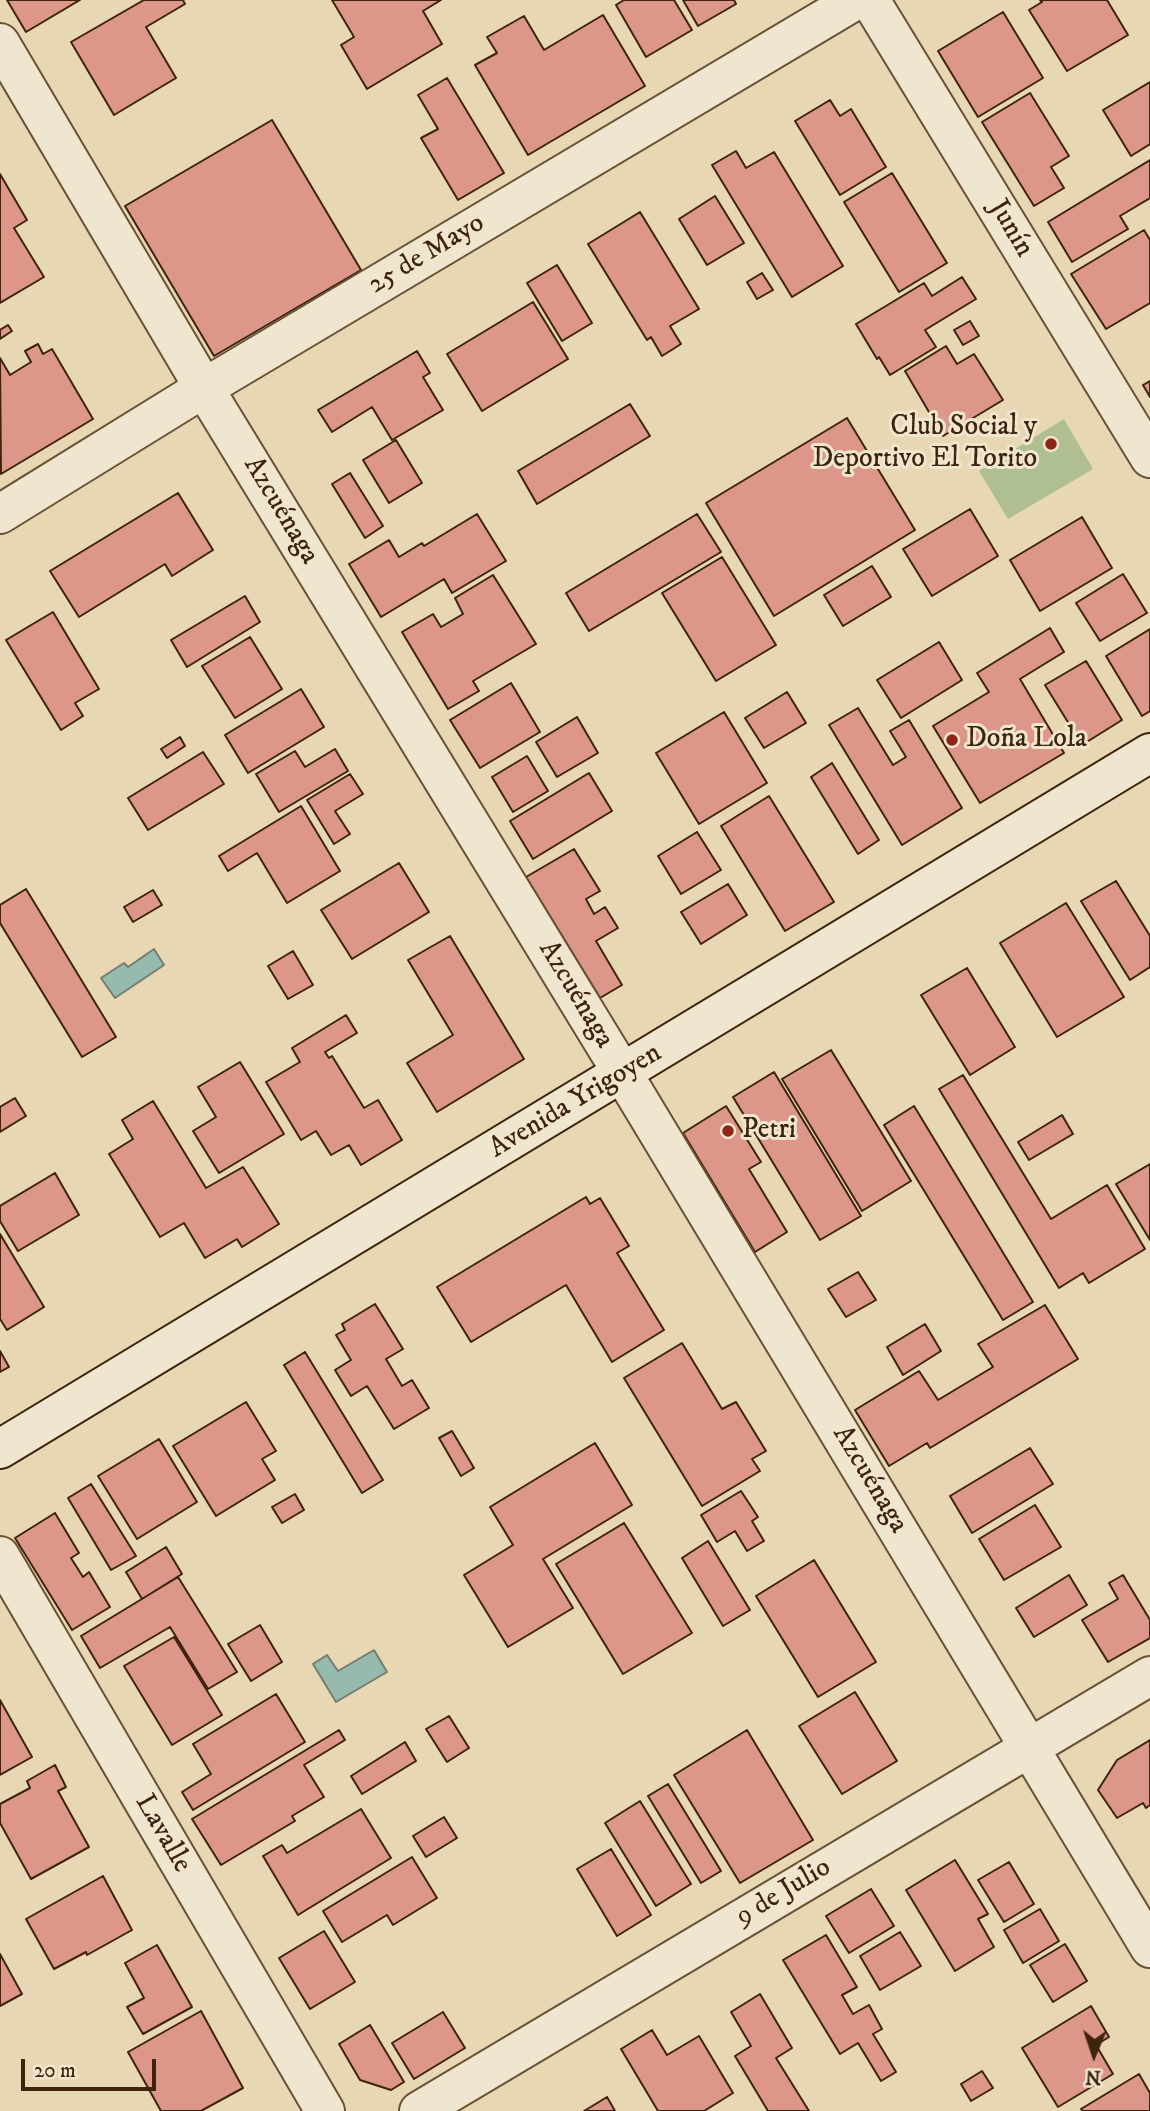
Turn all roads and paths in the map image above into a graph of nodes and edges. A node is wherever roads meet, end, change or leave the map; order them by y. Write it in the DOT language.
graph roads {
  1 [pos="856,0"];
  2 [pos="870,0"];
  3 [pos="0,43"];
  4 [pos="204,388"];
  5 [pos="1150,458"];
  6 [pos="0,514"];
  7 [pos="1150,753"];
  8 [pos="623,1074"];
  9 [pos="0,1449"];
  10 [pos="0,1556"];
  11 [pos="1150,1675"];
  12 [pos="1030,1747"];
  13 [pos="1150,1948"];
  14 [pos="325,2111"];
  15 [pos="419,2111"];
  1 -- 4 [label="street, 25 de Mayo"];
  2 -- 5 [label="street, Junín"];
  3 -- 4 [label="street, Azcuénaga"];
  4 -- 6 [label="street, 25 de Mayo"];
  4 -- 8 [label="street, Azcuénaga"];
  7 -- 8 [label="street, Avenida Yrigoyen"];
  8 -- 9 [label="street, Avenida Yrigoyen"];
  8 -- 12 [label="street, Azcuénaga"];
  10 -- 14 [label="street, Lavalle"];
  11 -- 12 [label="street, 9 de Julio"];
  12 -- 13 [label="street, Azcuénaga"];
  12 -- 15 [label="street, 9 de Julio"];
}
